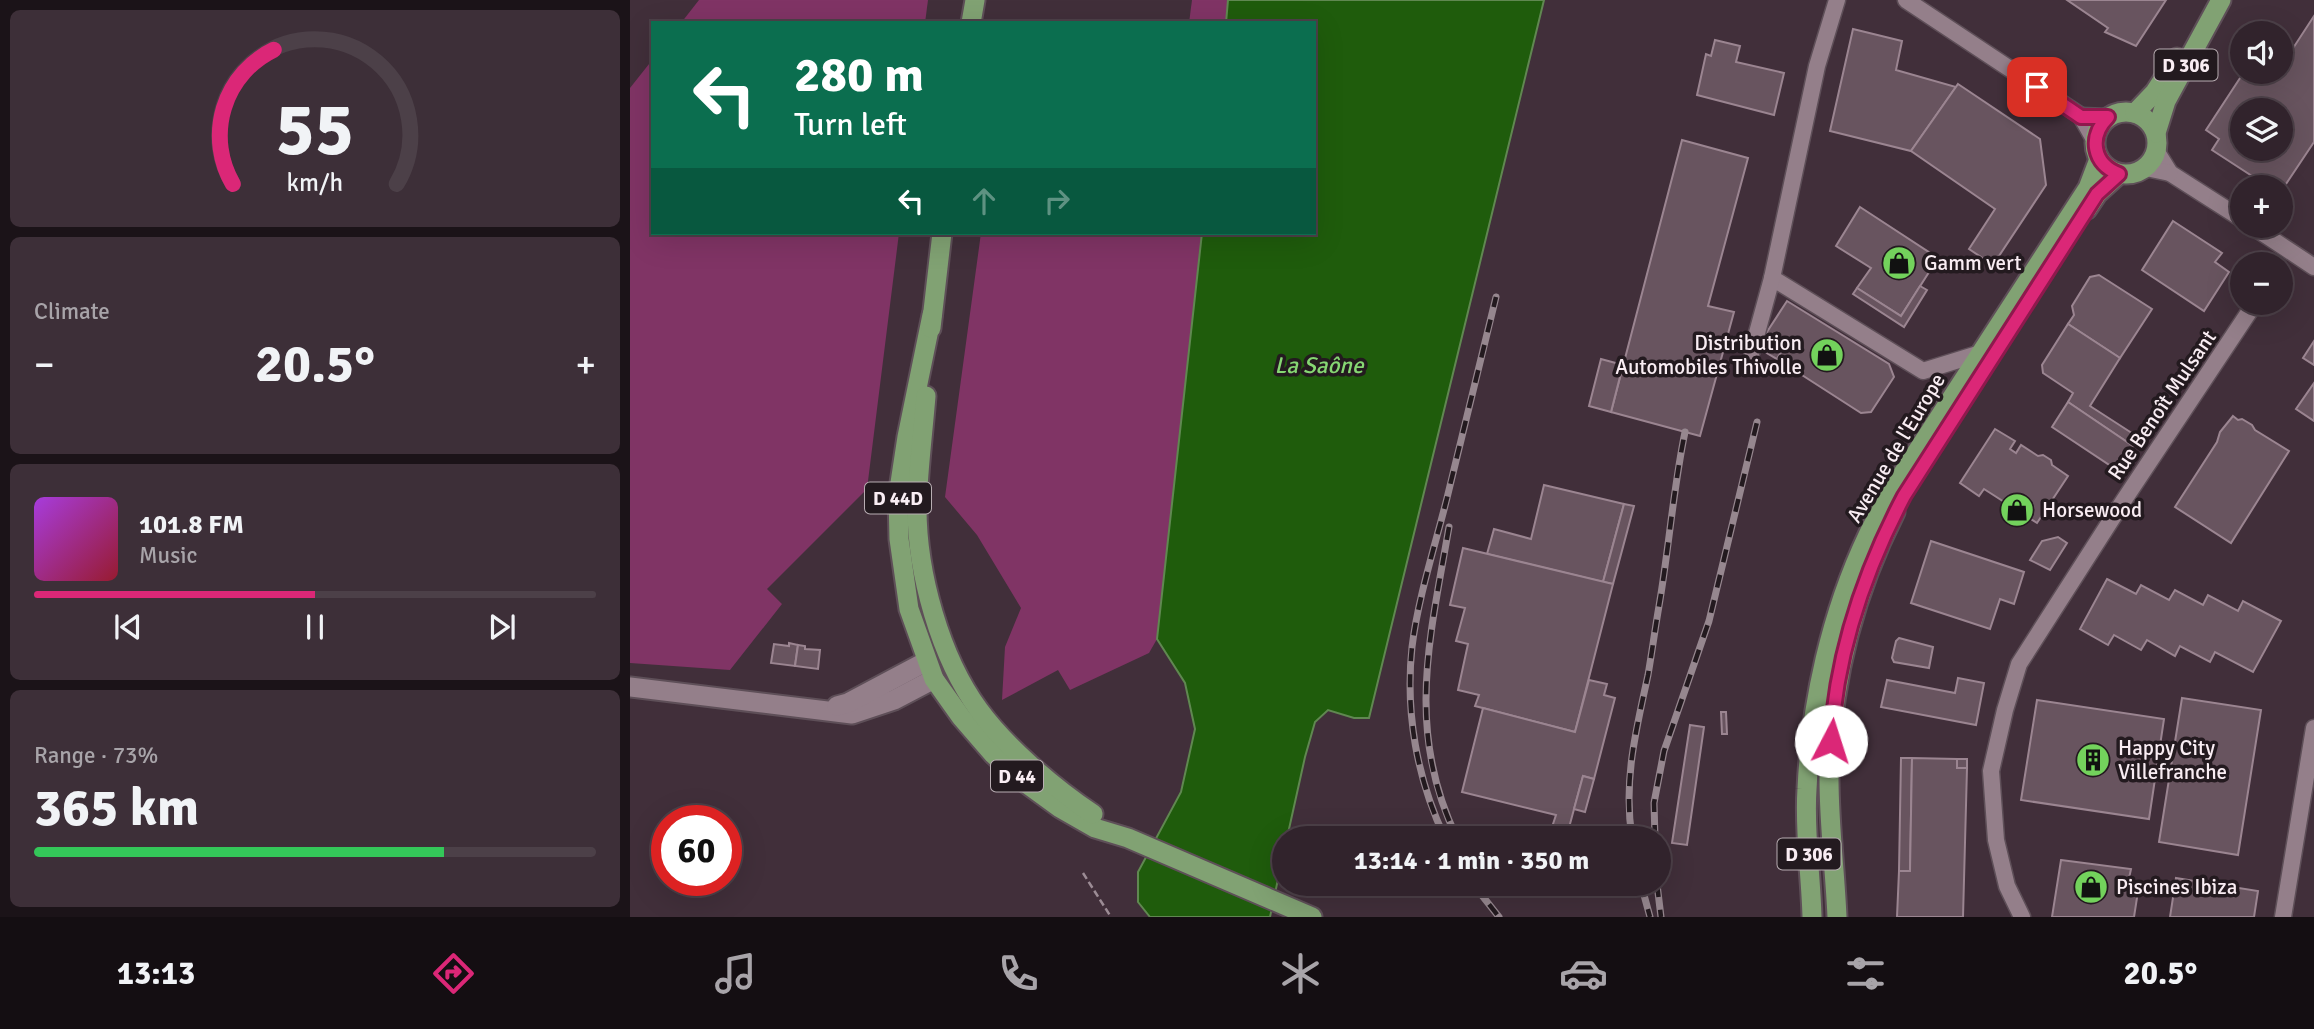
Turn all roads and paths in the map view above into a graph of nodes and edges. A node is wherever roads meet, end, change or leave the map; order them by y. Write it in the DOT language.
graph roads {
  1 [pos="975,0"];
  2 [pos="1837,0"];
  3 [pos="1906,0"];
  4 [pos="2215,0"];
  5 [pos="2221,0"];
  6 [pos="971,21"];
  7 [pos="2135,113"];
  8 [pos="2081,117"];
  9 [pos="2108,117"];
  10 [pos="2097,150"];
  11 [pos="2153,151"];
  12 [pos="2119,174"];
  13 [pos="2230,211"];
  14 [pos="942,235"];
  15 [pos="2270,238"];
  16 [pos="2290,251"];
  17 [pos="2314,267"];
  18 [pos="1772,278"];
  19 [pos="932,315"];
  20 [pos="2247,315"];
  21 [pos="1752,351"];
  22 [pos="1981,353"];
  23 [pos="953,663"];
  24 [pos="931,670"];
  25 [pos="630,687"];
  26 [pos="2314,728"];
  27 [pos="1128,838"];
  28 [pos="1083,873"];
  29 [pos="1305,914"];
  30 [pos="1111,917"];
  31 [pos="1812,917"];
  32 [pos="1837,917"];
  33 [pos="2022,917"];
  34 [pos="2283,917"];
  1 -- 6 [label="main road"];
  2 -- 18 [label="street"];
  3 -- 8 [label="street"];
  4 -- 7 [label="main road, D 306"];
  5 -- 11 [label="main road, D 306"];
  7 -- 9 [label="main road"];
  7 -- 11 [label="main road"];
  8 -- 9 [label="street"];
  8 -- 10 [label="street"];
  9 -- 10 [label="main road"];
  10 -- 12 [label="main road"];
  10 -- 22 [label="main road, Avenue de l'Europe / D 306"];
  11 -- 12 [label="main road"];
  11 -- 13 [label="street"];
  12 -- 32 [label="main road, Avenue de l'Europe / D 306"];
  14 -- 19 [label="main road, D 44D"];
  15 -- 16 [label="street"];
  16 -- 17 [label="street"];
  18 -- 21 [label="street"];
  18 -- 22 [label="street"];
  19 -- 23 [label="main road, D 44D"];
  19 -- 24 [label="main road, D 44D"];
  20 -- 33 [label="street, Rue Benoît Mulsant"];
  22 -- 31 [label="main road, Avenue de l'Europe / D 306"];
  23 -- 24 [label="main road"];
  23 -- 27 [label="main road, D 44"];
  24 -- 25 [label="street"];
  24 -- 27 [label="main road, D 44"];
  26 -- 34 [label="street"];
  27 -- 29 [label="main road, D 44"];
  28 -- 30 [label="path"];
}
